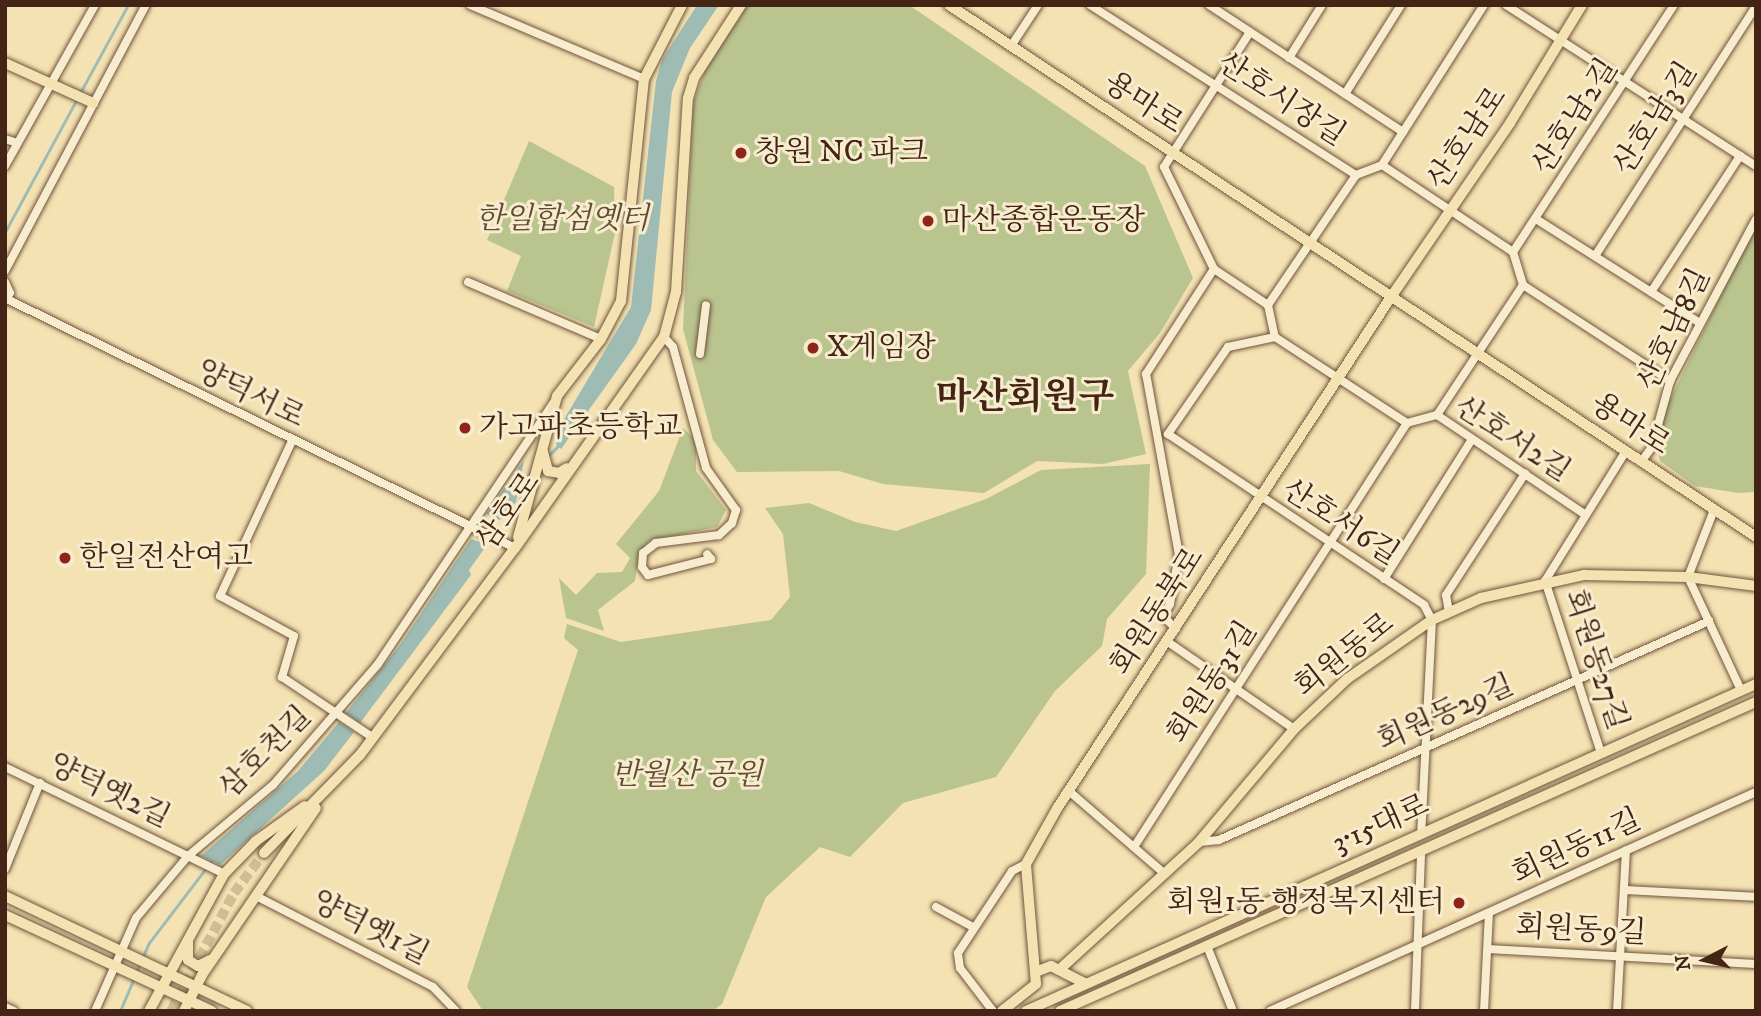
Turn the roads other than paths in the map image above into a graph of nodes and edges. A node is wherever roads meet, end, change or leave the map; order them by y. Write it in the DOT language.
graph roads {
  1 [pos="146,5"];
  2 [pos="470,5"];
  3 [pos="682,5"];
  4 [pos="741,5"];
  5 [pos="1038,5"];
  6 [pos="1090,5"];
  7 [pos="1209,5"];
  8 [pos="1322,5"];
  9 [pos="1401,5"];
  10 [pos="1484,5"];
  11 [pos="1506,5"];
  12 [pos="1582,5"];
  13 [pos="1674,5"];
  14 [pos="93,6"];
  15 [pos="951,6"];
  16 [pos="1756,6"];
  17 [pos="1250,32"];
  18 [pos="1560,40"];
  19 [pos="1011,46"];
  20 [pos="1289,58"];
  21 [pos="5,62"];
  22 [pos="644,79"];
  23 [pos="1626,83"];
  24 [pos="52,84"];
  25 [pos="1216,86"];
  26 [pos="1345,94"];
  27 [pos="93,103"];
  28 [pos="1683,119"];
  29 [pos="1403,132"];
  30 [pos="5,139"];
  31 [pos="17,143"];
  32 [pos="1172,152"];
  33 [pos="1740,156"];
  34 [pos="1382,165"];
  35 [pos="5,166"];
  36 [pos="1756,166"];
  37 [pos="1356,175"];
  38 [pos="1449,211"];
  39 [pos="1536,219"];
  40 [pos="1756,219"];
  41 [pos="1310,243"];
  42 [pos="1513,252"];
  43 [pos="1595,256"];
  44 [pos="1214,269"];
  45 [pos="5,271"];
  46 [pos="5,282"];
  47 [pos="468,282"];
  48 [pos="1523,285"];
  49 [pos="1651,292"];
  50 [pos="1391,297"];
  51 [pos="6,300"];
  52 [pos="706,305"];
  53 [pos="1268,306"];
  54 [pos="1698,322"];
  55 [pos="664,337"];
  56 [pos="1275,337"];
  57 [pos="601,339"];
  58 [pos="701,354"];
  59 [pos="1478,354"];
  60 [pos="1340,377"];
  61 [pos="1670,381"];
  62 [pos="557,396"];
  63 [pos="1437,415"];
  64 [pos="1407,422"];
  65 [pos="545,431"];
  66 [pos="1168,434"];
  67 [pos="1472,439"];
  68 [pos="292,441"];
  69 [pos="1159,441"];
  70 [pos="1626,451"];
  71 [pos="575,460"];
  72 [pos="1641,462"];
  73 [pos="1525,474"];
  74 [pos="1262,499"];
  75 [pos="1714,510"];
  76 [pos="1586,515"];
  77 [pos="472,525"];
  78 [pos="1756,537"];
  79 [pos="1329,544"];
  80 [pos="515,548"];
  81 [pos="707,554"];
  82 [pos="1688,577"];
  83 [pos="1384,579"];
  84 [pos="1545,581"];
  85 [pos="1756,586"];
  86 [pos="1449,612"];
  87 [pos="1432,620"];
  88 [pos="1709,621"];
  89 [pos="1176,629"];
  90 [pos="1168,642"];
  91 [pos="1575,681"];
  92 [pos="1756,684"];
  93 [pos="1236,689"];
  94 [pos="1741,690"];
  95 [pos="1756,702"];
  96 [pos="339,715"];
  97 [pos="1294,729"];
  98 [pos="372,737"];
  99 [pos="1429,746"];
  100 [pos="1601,753"];
  101 [pos="5,767"];
  102 [pos="40,783"];
  103 [pos="331,788"];
  104 [pos="1070,792"];
  105 [pos="1756,792"];
  106 [pos="1421,834"];
  107 [pos="1199,842"];
  108 [pos="1134,847"];
  109 [pos="1626,850"];
  110 [pos="1421,852"];
  111 [pos="264,853"];
  112 [pos="191,858"];
  113 [pos="1026,864"];
  114 [pos="5,869"];
  115 [pos="221,872"];
  116 [pos="1165,874"];
  117 [pos="1624,890"];
  118 [pos="256,895"];
  119 [pos="5,896"];
  120 [pos="1756,897"];
  121 [pos="936,907"];
  122 [pos="1489,913"];
  123 [pos="5,915"];
  124 [pos="974,927"];
  125 [pos="190,934"];
  126 [pos="1418,945"];
  127 [pos="1207,946"];
  128 [pos="1488,949"];
  129 [pos="123,950"];
  130 [pos="218,952"];
  131 [pos="1621,957"];
  132 [pos="1756,964"];
  133 [pos="115,966"];
  134 [pos="1059,970"];
  135 [pos="164,971"];
  136 [pos="1038,971"];
  137 [pos="158,984"];
  138 [pos="1086,984"];
  139 [pos="197,986"];
  140 [pos="189,1000"];
  141 [pos="5,1007"];
  142 [pos="14,1011"];
  143 [pos="95,1011"];
  144 [pos="149,1011"];
  145 [pos="184,1011"];
  146 [pos="212,1011"];
  147 [pos="247,1011"];
  148 [pos="456,1011"];
  149 [pos="993,1011"];
  150 [pos="1002,1011"];
  151 [pos="1026,1011"];
  152 [pos="1060,1011"];
  153 [pos="1233,1011"];
  154 [pos="1270,1011"];
  155 [pos="1415,1011"];
  156 [pos="1484,1011"];
  157 [pos="1617,1011"];
  1 -- 27 [label="street"];
  2 -- 22 [label="street"];
  3 -- 22 [label="main road, 삼호로"];
  4 -- 55 [label="main road, 삼호로"];
  5 -- 19 [label="street"];
  6 -- 25 [label="street, 산호시장길"];
  7 -- 17 [label="street"];
  8 -- 20 [label="street"];
  9 -- 26 [label="street"];
  10 -- 29 [label="street"];
  11 -- 18 [label="street"];
  12 -- 18 [label="main road, 산호남로"];
  13 -- 23 [label="street, 산호남2길"];
  14 -- 24 [label="street"];
  15 -- 19 [label="main road, 용마로"];
  16 -- 28 [label="street, 산호남3길"];
  17 -- 20 [label="street"];
  17 -- 25 [label="street"];
  18 -- 23 [label="street"];
  18 -- 38 [label="main road, 산호남로"];
  19 -- 32 [label="main road, 용마로"];
  20 -- 26 [label="street"];
  21 -- 24 [label="main road"];
  22 -- 57 [label="main road, 삼호로"];
  23 -- 28 [label="street"];
  23 -- 39 [label="street, 산호남2길"];
  24 -- 27 [label="main road"];
  24 -- 31 [label="street"];
  25 -- 32 [label="street"];
  25 -- 37 [label="street, 산호시장길"];
  26 -- 29 [label="street"];
  27 -- 45 [label="street"];
  28 -- 33 [label="street"];
  28 -- 43 [label="street, 산호남3길"];
  29 -- 34 [label="street"];
  30 -- 31 [label="street"];
  31 -- 35 [label="street"];
  32 -- 41 [label="main road, 용마로"];
  32 -- 44 [label="street"];
  33 -- 36 [label="street"];
  33 -- 49 [label="street"];
  34 -- 37 [label="street, 산호시장길"];
  34 -- 38 [label="street"];
  37 -- 41 [label="street"];
  38 -- 42 [label="street"];
  38 -- 50 [label="main road, 산호남로"];
  39 -- 42 [label="street, 산호남2길"];
  39 -- 43 [label="street"];
  40 -- 54 [label="street, 산호남8길"];
  41 -- 50 [label="main road, 용마로"];
  41 -- 53 [label="street"];
  42 -- 48 [label="street"];
  43 -- 49 [label="street"];
  44 -- 53 [label="street"];
  44 -- 69 [label="street"];
  46 -- 51 [label="street"];
  47 -- 57 [label="street"];
  48 -- 59 [label="street"];
  48 -- 61 [label="street"];
  49 -- 54 [label="street"];
  50 -- 59 [label="main road, 용마로"];
  50 -- 60 [label="main road, 회원동북로"];
  51 -- 68 [label="street, 양덕서로"];
  52 -- 58 [label="street"];
  53 -- 56 [label="street"];
  54 -- 61 [label="street, 산호남8길"];
  55 -- 71 [label="main road, 삼호로"];
  55 -- 81 [label="street"];
  56 -- 60 [label="street, 산호서2길"];
  56 -- 66 [label="street"];
  57 -- 62 [label="main road, 삼호로"];
  59 -- 63 [label="street"];
  59 -- 70 [label="main road, 용마로"];
  60 -- 64 [label="street, 산호서2길"];
  60 -- 74 [label="main road, 회원동북로"];
  61 -- 72 [label="street, 산호남8길"];
  62 -- 65 [label="main road, 삼호로"];
  62 -- 77 [label="street, 삼호천길"];
  63 -- 64 [label="street, 산호서2길"];
  63 -- 67 [label="street, 산호서2길"];
  64 -- 79 [label="street, 회원동31길"];
  65 -- 71 [label="main road"];
  65 -- 80 [label="main road, 삼호로"];
  66 -- 69 [label="street"];
  66 -- 74 [label="street, 산호서6길"];
  67 -- 73 [label="street, 산호서2길"];
  67 -- 83 [label="street"];
  68 -- 77 [label="street, 양덕서로"];
  68 -- 96 [label="street"];
  69 -- 89 [label="street"];
  70 -- 72 [label="main road, 용마로"];
  70 -- 76 [label="street"];
  71 -- 80 [label="main road, 삼호로"];
  72 -- 75 [label="main road, 용마로"];
  73 -- 76 [label="street, 산호서2길"];
  73 -- 86 [label="street"];
  74 -- 79 [label="street, 산호서6길"];
  74 -- 89 [label="main road, 회원동북로"];
  75 -- 78 [label="main road, 용마로"];
  75 -- 82 [label="street"];
  76 -- 84 [label="street"];
  77 -- 80 [label="street, 양덕서로"];
  77 -- 96 [label="street, 삼호천길"];
  79 -- 83 [label="street, 산호서6길"];
  79 -- 93 [label="street, 회원동31길"];
  80 -- 98 [label="main road, 삼호로"];
  82 -- 84 [label="main road, 회원동로"];
  82 -- 85 [label="main road, 회원동로"];
  82 -- 88 [label="street"];
  83 -- 87 [label="street, 산호서6길"];
  84 -- 86 [label="main road, 회원동로"];
  84 -- 91 [label="street, 회원동27길"];
  86 -- 87 [label="main road, 회원동로"];
  87 -- 97 [label="main road, 회원동로"];
  87 -- 99 [label="street"];
  88 -- 91 [label="street, 회원동29길"];
  88 -- 94 [label="street"];
  89 -- 90 [label="main road, 회원동북로"];
  90 -- 93 [label="street"];
  90 -- 104 [label="main road, 회원동북로"];
  91 -- 99 [label="street, 회원동29길"];
  91 -- 100 [label="street, 회원동27길"];
  92 -- 94 [label="main road, 3·15대로"];
  93 -- 97 [label="street"];
  93 -- 108 [label="street, 회원동31길"];
  94 -- 100 [label="main road, 3·15대로"];
  95 -- 110 [label="main road, 3·15대로"];
  96 -- 98 [label="street"];
  96 -- 112 [label="street, 삼호천길"];
  97 -- 107 [label="main road, 회원동로"];
  98 -- 103 [label="main road, 삼호로"];
  99 -- 106 [label="street"];
  99 -- 107 [label="street, 회원동29길"];
  100 -- 106 [label="main road, 3·15대로"];
  101 -- 102 [label="street, 양덕옛2길"];
  102 -- 112 [label="street, 양덕옛2길"];
  102 -- 114 [label="street"];
  103 -- 111 [label="main road, 삼호로"];
  103 -- 115 [label="main road, 삼호로"];
  103 -- 118 [label="main road, 삼호로"];
  104 -- 108 [label="street"];
  104 -- 113 [label="main road, 회원동북로"];
  105 -- 109 [label="street, 회원동11길"];
  106 -- 138 [label="main road, 3·15대로"];
  107 -- 116 [label="main road, 회원동로"];
  108 -- 116 [label="street"];
  109 -- 117 [label="street"];
  109 -- 122 [label="street, 회원동11길"];
  110 -- 126 [label="street"];
  110 -- 127 [label="main road, 3·15대로"];
  112 -- 115 [label="street, 양덕옛2길"];
  112 -- 129 [label="street, 삼호천길"];
  113 -- 124 [label="street"];
  113 -- 136 [label="main road"];
  115 -- 125 [label="main road, 삼호로"];
  116 -- 134 [label="main road, 회원동로"];
  117 -- 120 [label="street"];
  117 -- 131 [label="street"];
  118 -- 130 [label="main road, 삼호로"];
  118 -- 148 [label="street, 양덕옛1길"];
  119 -- 129 [label="main road"];
  121 -- 124 [label="street"];
  122 -- 126 [label="street, 회원동11길"];
  122 -- 128 [label="street"];
  123 -- 133 [label="main road"];
  124 -- 149 [label="street"];
  125 -- 130 [label="main road"];
  125 -- 135 [label="main road, 삼호로"];
  126 -- 154 [label="street, 회원동11길"];
  126 -- 155 [label="street"];
  127 -- 152 [label="main road, 3·15대로"];
  127 -- 153 [label="street"];
  128 -- 131 [label="street, 회원동9길"];
  128 -- 156 [label="street"];
  129 -- 133 [label="street, 삼호천길"];
  129 -- 135 [label="main road"];
  130 -- 139 [label="main road, 삼호로"];
  131 -- 132 [label="street, 회원동9길"];
  131 -- 157 [label="street"];
  133 -- 137 [label="main road"];
  133 -- 143 [label="street, 삼호천길"];
  134 -- 136 [label="main road"];
  134 -- 138 [label="main road"];
  135 -- 137 [label="main road, 삼호로"];
  135 -- 139 [label="main road"];
  136 -- 150 [label="main road"];
  137 -- 140 [label="main road"];
  137 -- 144 [label="main road, 삼호로"];
  138 -- 151 [label="main road, 3·15대로"];
  139 -- 140 [label="main road, 삼호로"];
  139 -- 147 [label="main road"];
  140 -- 145 [label="main road, 삼호로"];
  140 -- 146 [label="main road"];
  141 -- 142 [label="street"];
}
